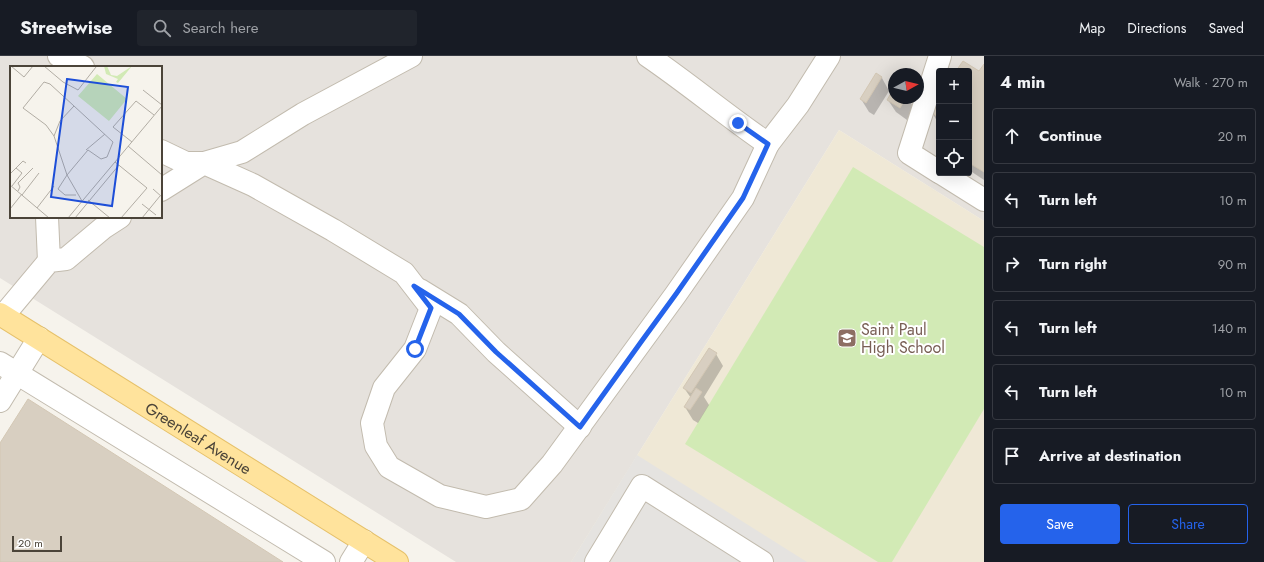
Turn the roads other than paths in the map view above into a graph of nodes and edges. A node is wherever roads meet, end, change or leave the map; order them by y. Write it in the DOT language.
graph roads {
  1 [pos="59,56"];
  2 [pos="410,56"];
  3 [pos="648,56"];
  4 [pos="829,56"];
  5 [pos="940,56"];
  6 [pos="81,66"];
  7 [pos="768,144"];
  8 [pos="162,151"];
  9 [pos="204,163"];
  10 [pos="936,169"];
  11 [pos="946,176"];
  12 [pos="162,189"];
  13 [pos="984,200"];
  14 [pos="47,218"];
  15 [pos="118,218"];
  16 [pos="49,261"];
  17 [pos="414,286"];
  18 [pos="2,315"];
  19 [pos="39,338"];
  20 [pos="9,368"];
  21 [pos="0,401"];
  22 [pos="580,427"];
  23 [pos="364,541"];
  24 [pos="324,562"];
  25 [pos="351,562"];
  26 [pos="397,562"];
  27 [pos="596,562"];
  28 [pos="762,562"];
  1 -- 6 [label="lane"];
  2 -- 9 [label="lane"];
  3 -- 7 [label="lane"];
  4 -- 7 [label="lane"];
  5 -- 10 [label="lane"];
  7 -- 22 [label="lane"];
  8 -- 9 [label="lane"];
  9 -- 12 [label="lane"];
  9 -- 17 [label="lane"];
  11 -- 13 [label="lane"];
  14 -- 16 [label="lane"];
  15 -- 16 [label="lane"];
  16 -- 18 [label="lane"];
  17 -- 22 [label="lane"];
  17 -- 22 [label="lane"];
  18 -- 19 [label="main road, Greenleaf Avenue"];
  19 -- 20 [label="lane"];
  19 -- 23 [label="main road, Greenleaf Avenue"];
  20 -- 21 [label="lane"];
  20 -- 24 [label="lane"];
  23 -- 25 [label="lane"];
  23 -- 26 [label="main road, Greenleaf Avenue"];
  27 -- 28 [label="lane"];
}
